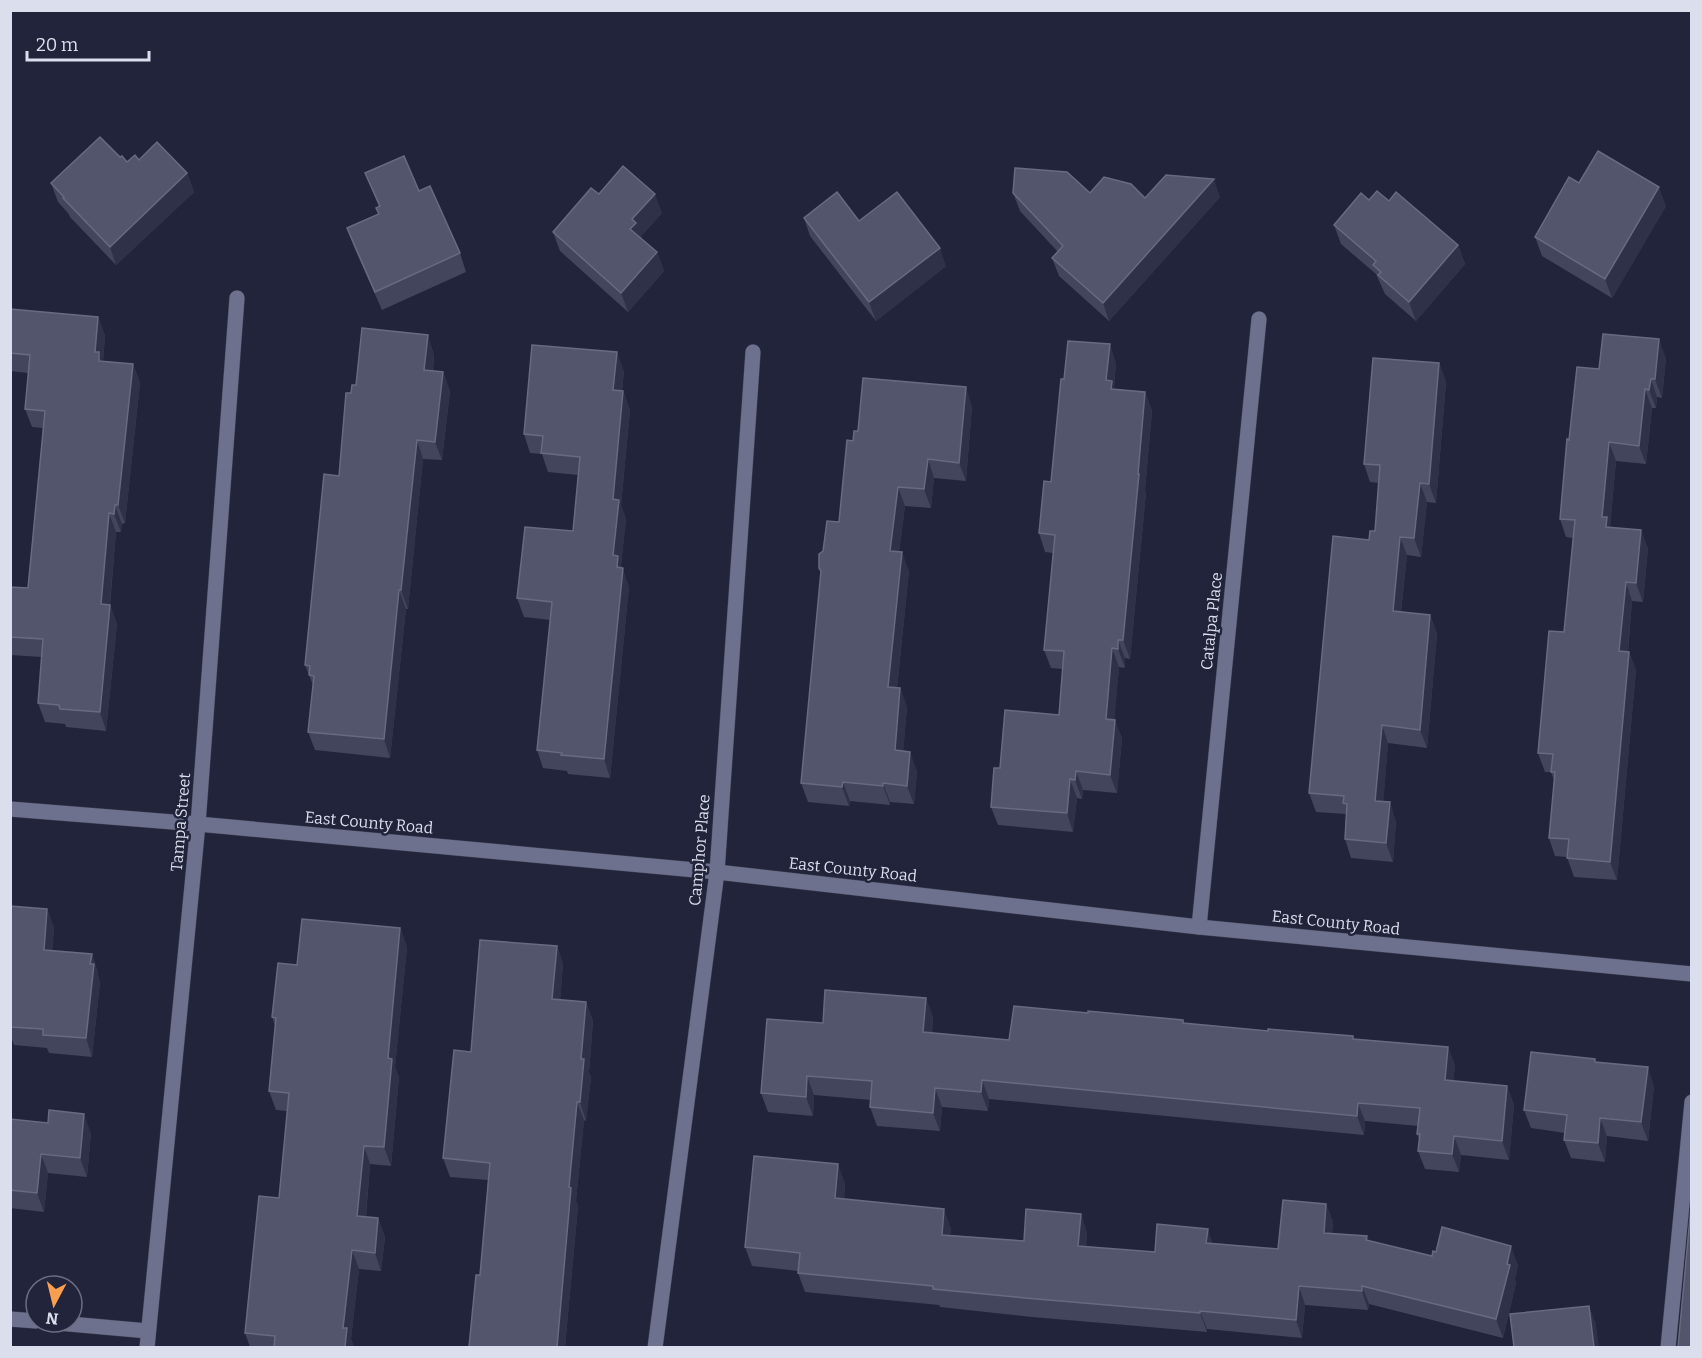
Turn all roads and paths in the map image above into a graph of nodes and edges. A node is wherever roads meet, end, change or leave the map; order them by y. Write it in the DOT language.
graph roads {
  1 [pos="237,298"];
  2 [pos="1259,319"];
  3 [pos="753,352"];
  4 [pos="10,808"];
  5 [pos="198,824"];
  6 [pos="717,872"];
  7 [pos="1199,927"];
  8 [pos="1692,975"];
  9 [pos="1692,1102"];
  10 [pos="84,1325"];
  11 [pos="148,1330"];
  12 [pos="147,1347"];
  13 [pos="655,1347"];
  14 [pos="1668,1347"];
  1 -- 5 [label="street, Tampa Street"];
  2 -- 7 [label="street, Catalpa Place"];
  3 -- 6 [label="street, Camphor Place"];
  4 -- 5 [label="street, East County Road"];
  5 -- 6 [label="street, East County Road"];
  5 -- 11 [label="street, Tampa Street"];
  6 -- 7 [label="street, East County Road"];
  6 -- 13 [label="street, Camphor Place"];
  7 -- 8 [label="street, East County Road"];
  9 -- 14 [label="street"];
  10 -- 11 [label="street"];
  11 -- 12 [label="street, Tampa Street"];
}
